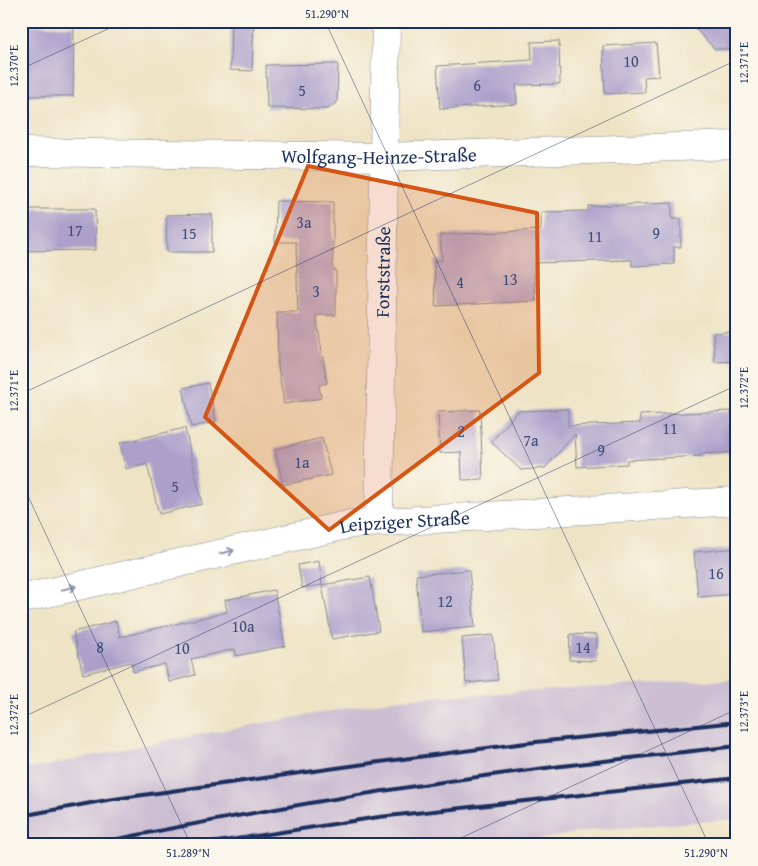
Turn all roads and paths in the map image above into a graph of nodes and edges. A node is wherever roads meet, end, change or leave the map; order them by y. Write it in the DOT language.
graph roads {
  1 [pos="386,21"];
  2 [pos="737,146"];
  3 [pos="21,152"];
  4 [pos="385,157"];
  5 [pos="737,501"];
  6 [pos="379,522"];
  7 [pos="21,599"];
  1 -- 4 [label="street, Forststraße"];
  2 -- 4 [label="street, Wolfgang-Heinze-Straße"];
  3 -- 4 [label="street, Wolfgang-Heinze-Straße"];
  4 -- 6 [label="street, Forststraße"];
  5 -- 6 [label="street, Leipziger Straße"];
  7 -- 6 [label="street, Leipziger Straße, one-way"];
}
